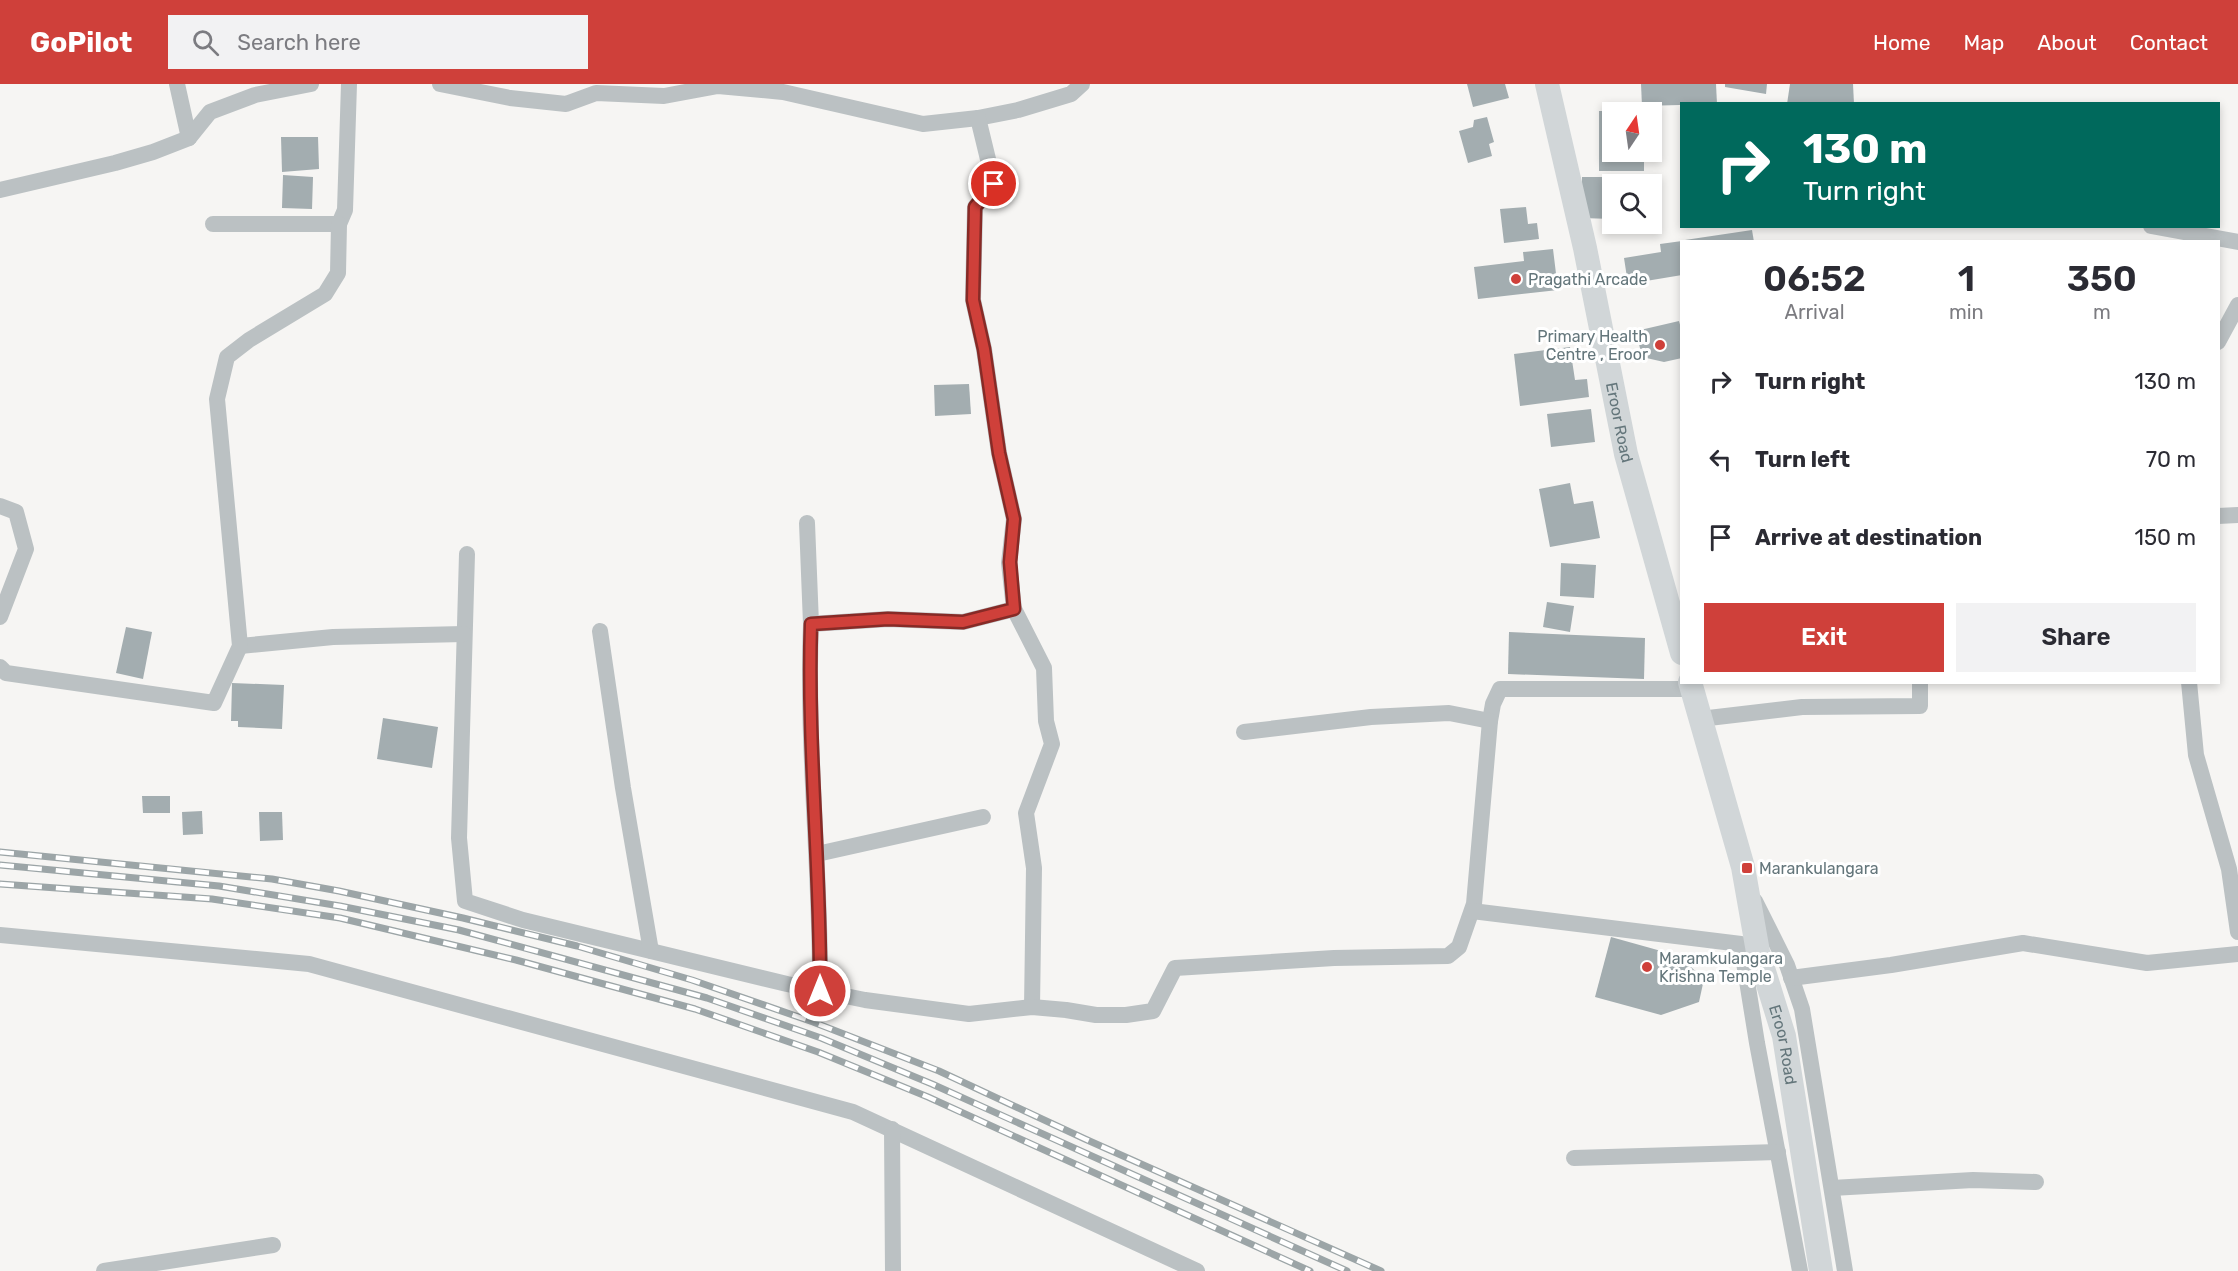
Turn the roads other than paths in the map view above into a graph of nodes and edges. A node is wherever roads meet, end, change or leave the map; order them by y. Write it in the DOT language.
graph roads {
  1 [pos="177,84"];
  2 [pos="310,84"];
  3 [pos="350,84"];
  4 [pos="440,84"];
  5 [pos="1082,84"];
  6 [pos="1553,85"];
  7 [pos="664,90"];
  8 [pos="978,118"];
  9 [pos="189,138"];
  10 [pos="0,190"];
  11 [pos="213,224"];
  12 [pos="339,224"];
  13 [pos="2162,228"];
  14 [pos="2238,242"];
  15 [pos="2238,305"];
  16 [pos="2220,338"];
  17 [pos="0,506"];
  18 [pos="2238,515"];
  19 [pos="2220,516"];
  20 [pos="807,523"];
  21 [pos="467,554"];
  22 [pos="1014,609"];
  23 [pos="0,616"];
  24 [pos="811,624"];
  25 [pos="600,631"];
  26 [pos="464,634"];
  27 [pos="240,646"];
  28 [pos="1680,646"];
  29 [pos="0,667"];
  30 [pos="1920,684"];
  31 [pos="2189,684"];
  32 [pos="1691,686"];
  33 [pos="1700,719"];
  34 [pos="1490,721"];
  35 [pos="1244,732"];
  36 [pos="983,817"];
  37 [pos="818,854"];
  38 [pos="1746,884"];
  39 [pos="1473,911"];
  40 [pos="2238,932"];
  41 [pos="0,935"];
  42 [pos="651,951"];
  43 [pos="2238,954"];
  44 [pos="1791,978"];
  45 [pos="820,991"];
  46 [pos="1032,1007"];
  47 [pos="892,1129"];
  48 [pos="1778,1152"];
  49 [pos="1574,1158"];
  50 [pos="2036,1182"];
  51 [pos="1832,1188"];
  52 [pos="273,1245"];
  53 [pos="104,1271"];
  54 [pos="893,1271"];
  55 [pos="1197,1271"];
  56 [pos="1800,1271"];
  57 [pos="1821,1271"];
  58 [pos="1845,1271"];
  1 -- 9 [label="street"];
  2 -- 9 [label="street"];
  3 -- 12 [label="street"];
  4 -- 7 [label="street"];
  5 -- 8 [label="street"];
  6 -- 28 [label="main road, Eroor Road"];
  7 -- 8 [label="street"];
  8 -- 22 [label="street"];
  9 -- 10 [label="street"];
  11 -- 12 [label="street"];
  12 -- 27 [label="street"];
  13 -- 14 [label="street"];
  15 -- 16 [label="street"];
  17 -- 23 [label="street"];
  18 -- 19 [label="street"];
  20 -- 24 [label="street"];
  21 -- 26 [label="street"];
  22 -- 24 [label="street"];
  22 -- 46 [label="street"];
  24 -- 37 [label="street"];
  25 -- 42 [label="street"];
  26 -- 27 [label="street"];
  26 -- 42 [label="street"];
  27 -- 29 [label="street"];
  30 -- 33 [label="street"];
  31 -- 40 [label="street"];
  32 -- 33 [label="main road, Eroor Road"];
  32 -- 34 [label="street"];
  33 -- 38 [label="main road, Eroor Road"];
  34 -- 35 [label="street"];
  34 -- 39 [label="street"];
  36 -- 37 [label="street"];
  37 -- 45 [label="street"];
  38 -- 44 [label="street"];
  38 -- 57 [label="main road, Eroor Road"];
  39 -- 46 [label="street"];
  39 -- 48 [label="street"];
  41 -- 47 [label="street"];
  42 -- 45 [label="street"];
  43 -- 44 [label="street"];
  44 -- 51 [label="street"];
  45 -- 46 [label="street"];
  47 -- 54 [label="street"];
  47 -- 55 [label="street"];
  48 -- 49 [label="street"];
  48 -- 56 [label="street"];
  50 -- 51 [label="street"];
  51 -- 58 [label="street"];
  52 -- 53 [label="street"];
}
